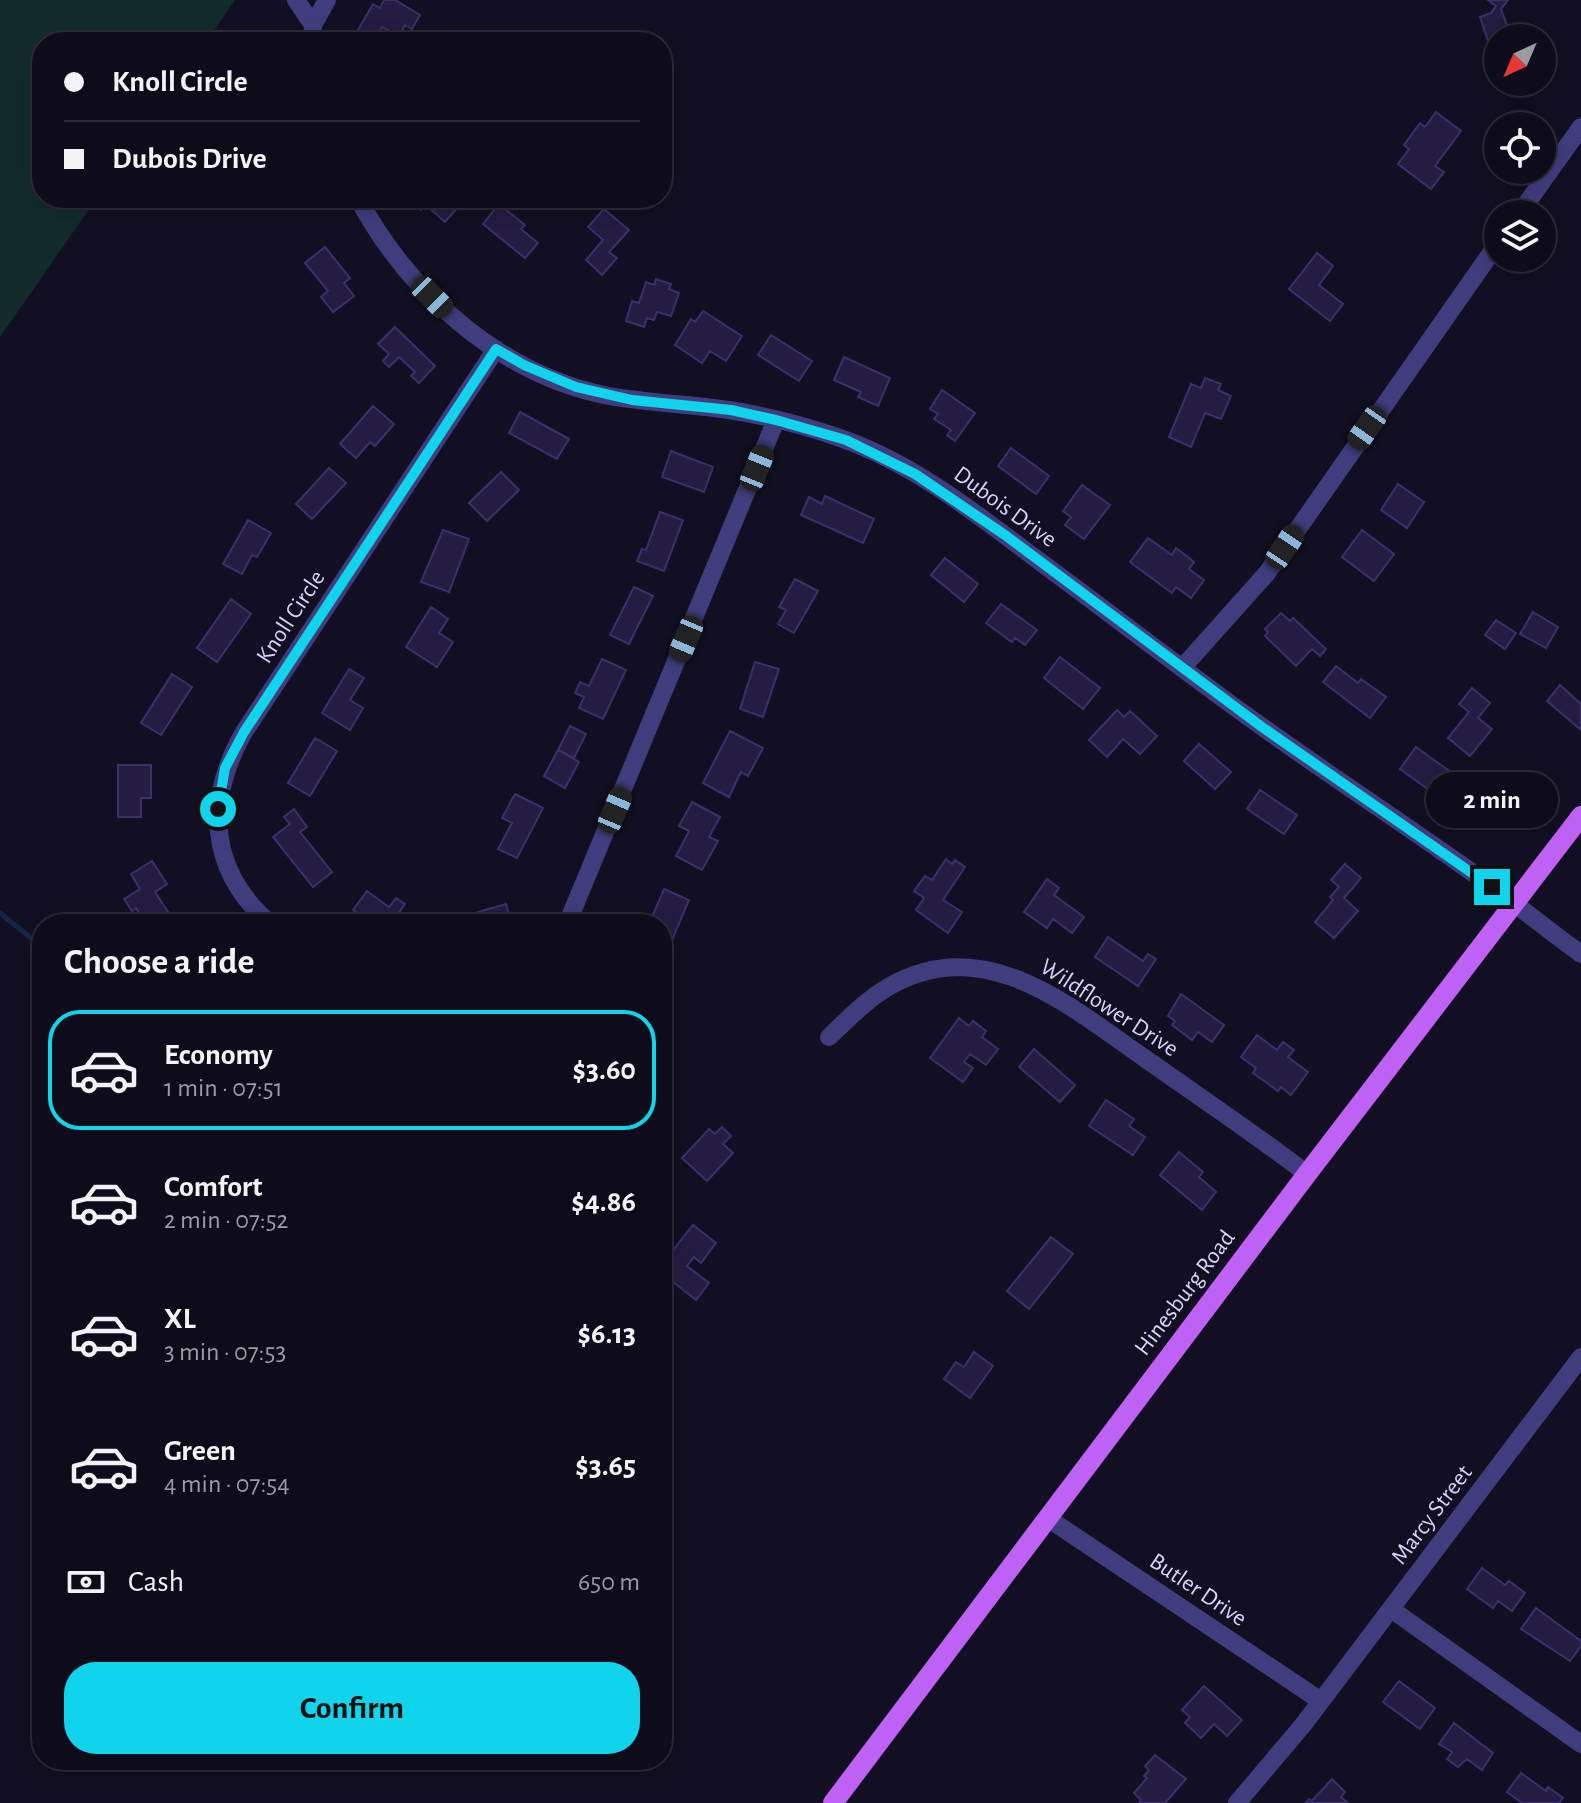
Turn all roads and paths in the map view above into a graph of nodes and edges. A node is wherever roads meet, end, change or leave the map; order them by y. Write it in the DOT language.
graph roads {
  1 [pos="296,0"];
  2 [pos="327,0"];
  3 [pos="312,32"];
  4 [pos="314,32"];
  5 [pos="1581,127"];
  6 [pos="1529,200"];
  7 [pos="364,208"];
  8 [pos="1484,263"];
  9 [pos="496,349"];
  10 [pos="776,420"];
  11 [pos="1182,668"];
  12 [pos="1581,816"];
  13 [pos="1514,904"];
  14 [pos="260,914"];
  15 [pos="571,914"];
  16 [pos="1581,954"];
  17 [pos="829,1037"];
  18 [pos="1307,1174"];
  19 [pos="1581,1357"];
  20 [pos="1049,1519"];
  21 [pos="1391,1609"];
  22 [pos="1321,1701"];
  23 [pos="1581,1744"];
  24 [pos="833,1803"];
  25 [pos="1237,1803"];
  1 -- 3 [label="street"];
  2 -- 4 [label="street"];
  5 -- 6 [label="street"];
  7 -- 9 [label="street, Dubois Drive"];
  8 -- 11 [label="street"];
  9 -- 10 [label="street, Dubois Drive"];
  9 -- 14 [label="street, Knoll Circle"];
  10 -- 11 [label="street, Dubois Drive"];
  10 -- 15 [label="street"];
  11 -- 13 [label="street, Dubois Drive"];
  12 -- 13 [label="main road, Hinesburg Road"];
  13 -- 16 [label="street"];
  13 -- 18 [label="main road, Hinesburg Road"];
  17 -- 18 [label="street, Wildflower Drive"];
  18 -- 20 [label="main road, Hinesburg Road"];
  19 -- 21 [label="street, Marcy Street"];
  20 -- 22 [label="street, Butler Drive"];
  20 -- 24 [label="main road, Hinesburg Road"];
  21 -- 22 [label="street, Marcy Street"];
  21 -- 23 [label="street"];
  22 -- 25 [label="street, Marcy Street"];
}
